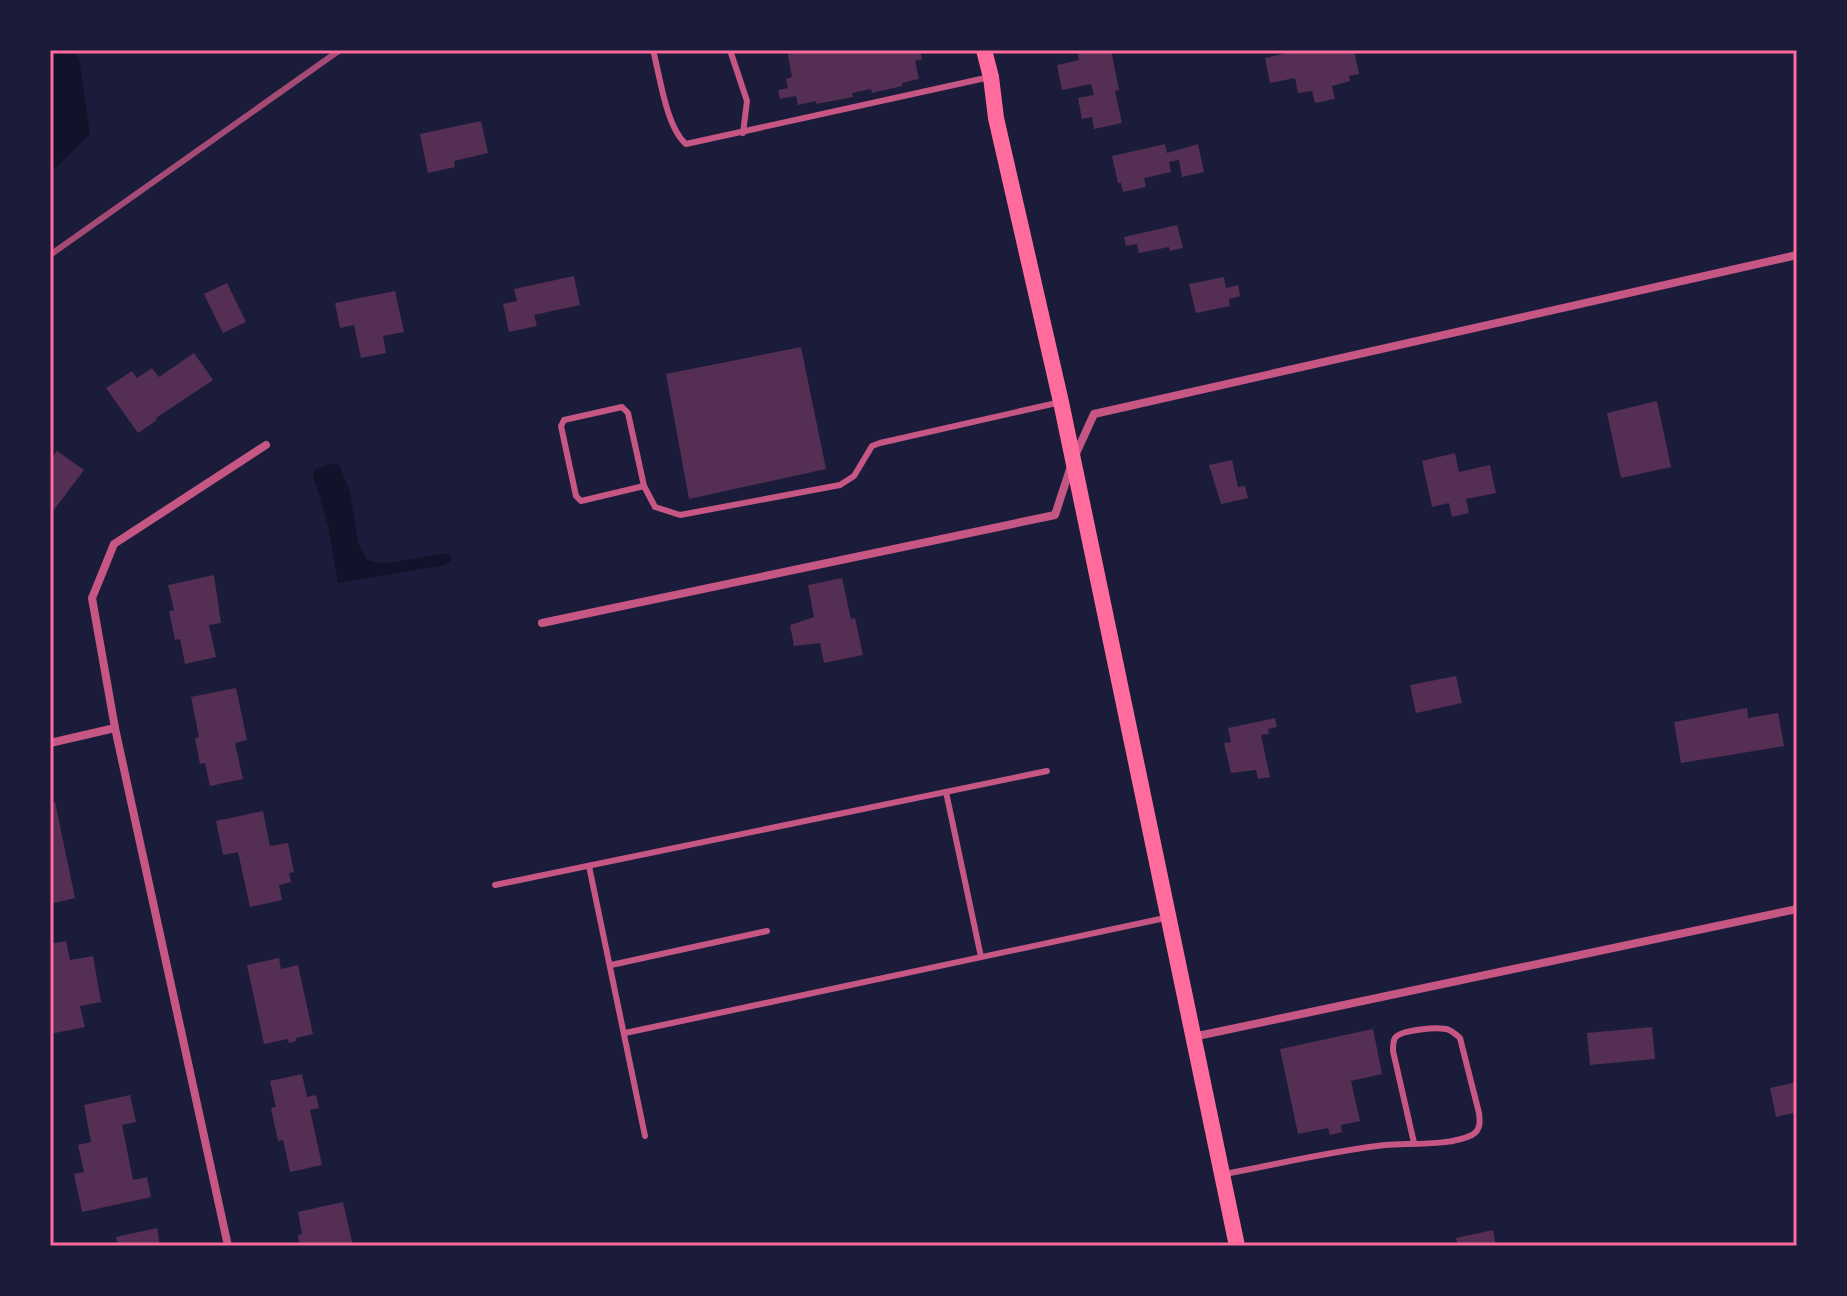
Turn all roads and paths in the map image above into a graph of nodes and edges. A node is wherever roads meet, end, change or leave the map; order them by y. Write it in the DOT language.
graph roads {
  1 [pos="653,50"];
  2 [pos="730,50"];
  3 [pos="984,50"];
  4 [pos="991,77"];
  5 [pos="743,133"];
  6 [pos="1797,255"];
  7 [pos="1061,402"];
  8 [pos="266,445"];
  9 [pos="1073,460"];
  10 [pos="644,486"];
  11 [pos="542,623"];
  12 [pos="115,728"];
  13 [pos="50,743"];
  14 [pos="1047,771"];
  15 [pos="946,792"];
  16 [pos="589,866"];
  17 [pos="495,885"];
  18 [pos="1797,909"];
  19 [pos="1167,917"];
  20 [pos="767,931"];
  21 [pos="981,957"];
  22 [pos="611,965"];
  23 [pos="625,1033"];
  24 [pos="1193,1037"];
  25 [pos="645,1136"];
  26 [pos="1414,1143"];
  27 [pos="1222,1175"];
  28 [pos="228,1246"];
  29 [pos="1237,1246"];
  1 -- 5 [label="lane"];
  2 -- 5 [label="lane"];
  3 -- 4 [label="main road"];
  4 -- 5 [label="lane"];
  4 -- 7 [label="main road"];
  6 -- 9 [label="street"];
  7 -- 9 [label="main road"];
  7 -- 10 [label="lane"];
  8 -- 12 [label="street"];
  9 -- 11 [label="street"];
  9 -- 19 [label="main road"];
  10 -- 10 [label="lane"];
  12 -- 13 [label="street"];
  12 -- 28 [label="street"];
  14 -- 15 [label="lane"];
  15 -- 16 [label="lane"];
  15 -- 21 [label="lane"];
  16 -- 17 [label="lane"];
  16 -- 22 [label="lane"];
  18 -- 24 [label="street"];
  19 -- 21 [label="lane"];
  19 -- 24 [label="main road"];
  20 -- 22 [label="lane"];
  21 -- 23 [label="lane"];
  22 -- 23 [label="lane"];
  23 -- 25 [label="lane"];
  24 -- 27 [label="main road"];
  26 -- 26 [label="lane"];
  26 -- 27 [label="lane"];
  27 -- 29 [label="main road"];
}
